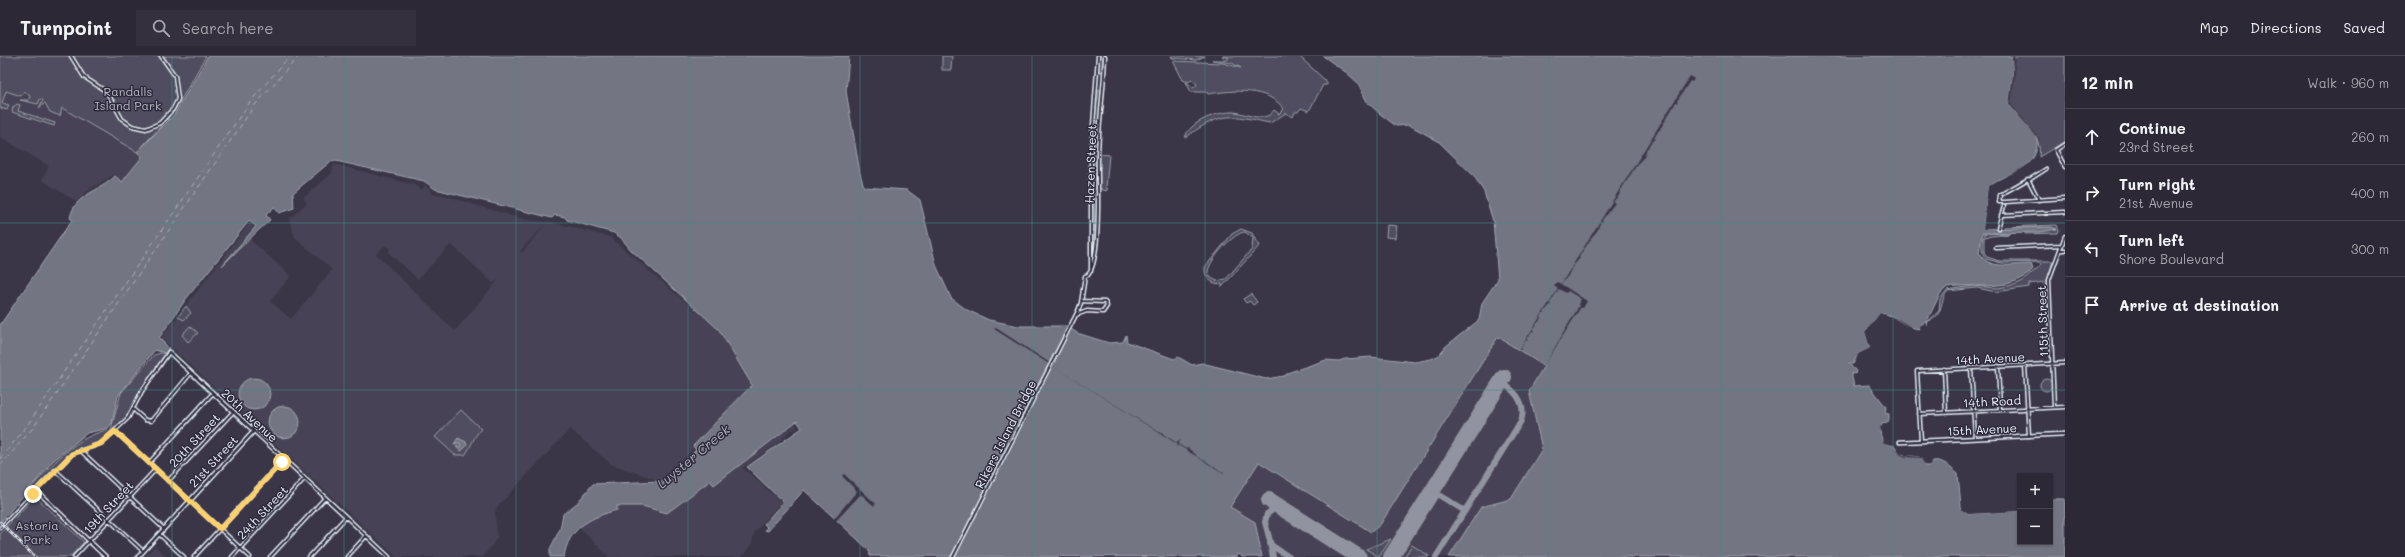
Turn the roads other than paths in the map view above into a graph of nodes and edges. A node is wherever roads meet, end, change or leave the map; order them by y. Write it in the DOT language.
graph roads {
  1 [pos="71,56"];
  2 [pos="161,56"];
  3 [pos="1098,56"];
  4 [pos="1105,56"];
  5 [pos="2065,144"];
  6 [pos="2065,167"];
  7 [pos="2046,169"];
  8 [pos="2029,180"];
  9 [pos="2065,198"];
  10 [pos="2039,200"];
  11 [pos="2004,206"];
  12 [pos="2065,212"];
  13 [pos="2002,215"];
  14 [pos="1998,228"];
  15 [pos="2065,236"];
  16 [pos="2062,245"];
  17 [pos="1996,248"];
  18 [pos="2060,250"];
  19 [pos="2065,250"];
  20 [pos="1091,271"];
  21 [pos="1081,301"];
  22 [pos="1076,315"];
  23 [pos="1073,320"];
  24 [pos="169,352"];
  25 [pos="2065,363"];
  26 [pos="2053,364"];
  27 [pos="2025,365"];
  28 [pos="1998,366"];
  29 [pos="1971,368"];
  30 [pos="1944,369"];
  31 [pos="191,373"];
  32 [pos="213,393"];
  33 [pos="2065,407"];
  34 [pos="2027,408"];
  35 [pos="2054,408"];
  36 [pos="133,409"];
  37 [pos="2000,410"];
  38 [pos="1973,411"];
  39 [pos="233,412"];
  40 [pos="1946,413"];
  41 [pos="1919,414"];
  42 [pos="115,431"];
  43 [pos="254,431"];
  44 [pos="2065,434"];
  45 [pos="2029,436"];
  46 [pos="1975,438"];
  47 [pos="1921,441"];
  48 [pos="1900,442"];
  49 [pos="80,450"];
  50 [pos="284,459"];
  51 [pos="148,463"];
  52 [pos="156,469"];
  53 [pos="55,470"];
  54 [pos="305,478"];
  55 [pos="168,481"];
  56 [pos="36,490"];
  57 [pos="130,497"];
  58 [pos="326,498"];
  59 [pos="189,501"];
  60 [pos="346,517"];
  61 [pos="108,520"];
  62 [pos="0,528"];
  63 [pos="164,529"];
  64 [pos="220,529"];
  65 [pos="159,534"];
  66 [pos="366,536"];
  67 [pos="89,541"];
  68 [pos="240,548"];
  69 [pos="143,551"];
  70 [pos="386,556"];
  71 [pos="74,557"];
  72 [pos="106,557"];
  73 [pos="138,557"];
  74 [pos="184,557"];
  75 [pos="194,557"];
  76 [pos="232,557"];
  77 [pos="250,557"];
  78 [pos="270,557"];
  79 [pos="309,557"];
  80 [pos="347,557"];
  81 [pos="389,557"];
  82 [pos="953,557"];
  1 -- 2 [label="street"];
  3 -- 20 [label="street, Hazen Street"];
  4 -- 20 [label="street, Hazen Street"];
  5 -- 6 [label="street"];
  7 -- 8 [label="street"];
  8 -- 10 [label="street"];
  8 -- 10 [label="street"];
  9 -- 10 [label="street"];
  11 -- 13 [label="street"];
  12 -- 13 [label="street"];
  13 -- 14 [label="street"];
  15 -- 16 [label="street, 115th Street"];
  16 -- 17 [label="street"];
  16 -- 18 [label="street, 115th Street"];
  18 -- 19 [label="street"];
  18 -- 26 [label="street, 115th Street"];
  20 -- 21 [label="street, Hazen Street"];
  21 -- 22 [label="street, Hazen Street"];
  21 -- 22 [label="street"];
  22 -- 23 [label="street, Hazen Street"];
  23 -- 82 [label="street, Rikers Island Bridge"];
  24 -- 31 [label="street, 20th Avenue"];
  24 -- 36 [label="street"];
  25 -- 26 [label="street, 14th Avenue"];
  26 -- 27 [label="street, 14th Avenue"];
  26 -- 35 [label="street, 115th Street"];
  27 -- 28 [label="street, 14th Avenue"];
  27 -- 34 [label="street"];
  28 -- 29 [label="street, 14th Avenue"];
  28 -- 37 [label="street"];
  29 -- 30 [label="street, 14th Avenue"];
  29 -- 38 [label="street"];
  30 -- 40 [label="street"];
  30 -- 41 [label="street, 14th Avenue"];
  31 -- 32 [label="street, 20th Avenue"];
  31 -- 36 [label="street"];
  32 -- 39 [label="street, 20th Avenue"];
  32 -- 51 [label="street"];
  33 -- 35 [label="street, 14th Road"];
  34 -- 35 [label="street, 14th Road"];
  34 -- 37 [label="street, 14th Road"];
  34 -- 45 [label="street"];
  36 -- 42 [label="street"];
  37 -- 38 [label="street, 14th Road"];
  38 -- 40 [label="street, 14th Road"];
  38 -- 46 [label="street"];
  39 -- 43 [label="street, 20th Avenue"];
  39 -- 55 [label="street, 20th Street"];
  40 -- 41 [label="street, 14th Road"];
  41 -- 47 [label="street"];
  42 -- 49 [label="street"];
  42 -- 51 [label="street"];
  43 -- 50 [label="street, 20th Avenue"];
  43 -- 59 [label="street, 21st Street"];
  44 -- 45 [label="street, 15th Avenue"];
  45 -- 46 [label="street, 15th Avenue"];
  46 -- 47 [label="street, 15th Avenue"];
  47 -- 48 [label="street, 15th Avenue"];
  49 -- 53 [label="street"];
  49 -- 57 [label="street"];
  50 -- 54 [label="street, 20th Avenue"];
  50 -- 64 [label="street"];
  51 -- 52 [label="street"];
  52 -- 55 [label="street"];
  52 -- 57 [label="street, 19th Street"];
  53 -- 56 [label="street"];
  53 -- 61 [label="street"];
  54 -- 58 [label="street, 20th Avenue"];
  54 -- 68 [label="street, 24th Street"];
  55 -- 59 [label="street"];
  56 -- 62 [label="street"];
  56 -- 67 [label="street"];
  57 -- 61 [label="street, 19th Street"];
  57 -- 63 [label="street"];
  58 -- 60 [label="street, 20th Avenue"];
  58 -- 78 [label="street"];
  59 -- 63 [label="street, 21st Street"];
  59 -- 64 [label="street"];
  60 -- 66 [label="street, 20th Avenue"];
  60 -- 79 [label="street"];
  61 -- 67 [label="street, 19th Street"];
  61 -- 69 [label="street"];
  63 -- 65 [label="street, 21st Street"];
  64 -- 68 [label="street"];
  64 -- 75 [label="street"];
  65 -- 69 [label="street, 21st Street"];
  65 -- 74 [label="street"];
  66 -- 70 [label="street, 20th Avenue"];
  66 -- 80 [label="street"];
  67 -- 71 [label="street, 19th Street"];
  67 -- 72 [label="street"];
  68 -- 76 [label="street, 24th Street"];
  68 -- 77 [label="street"];
  69 -- 73 [label="street, 21st Street"];
  70 -- 81 [label="street, 20th Avenue"];
}
